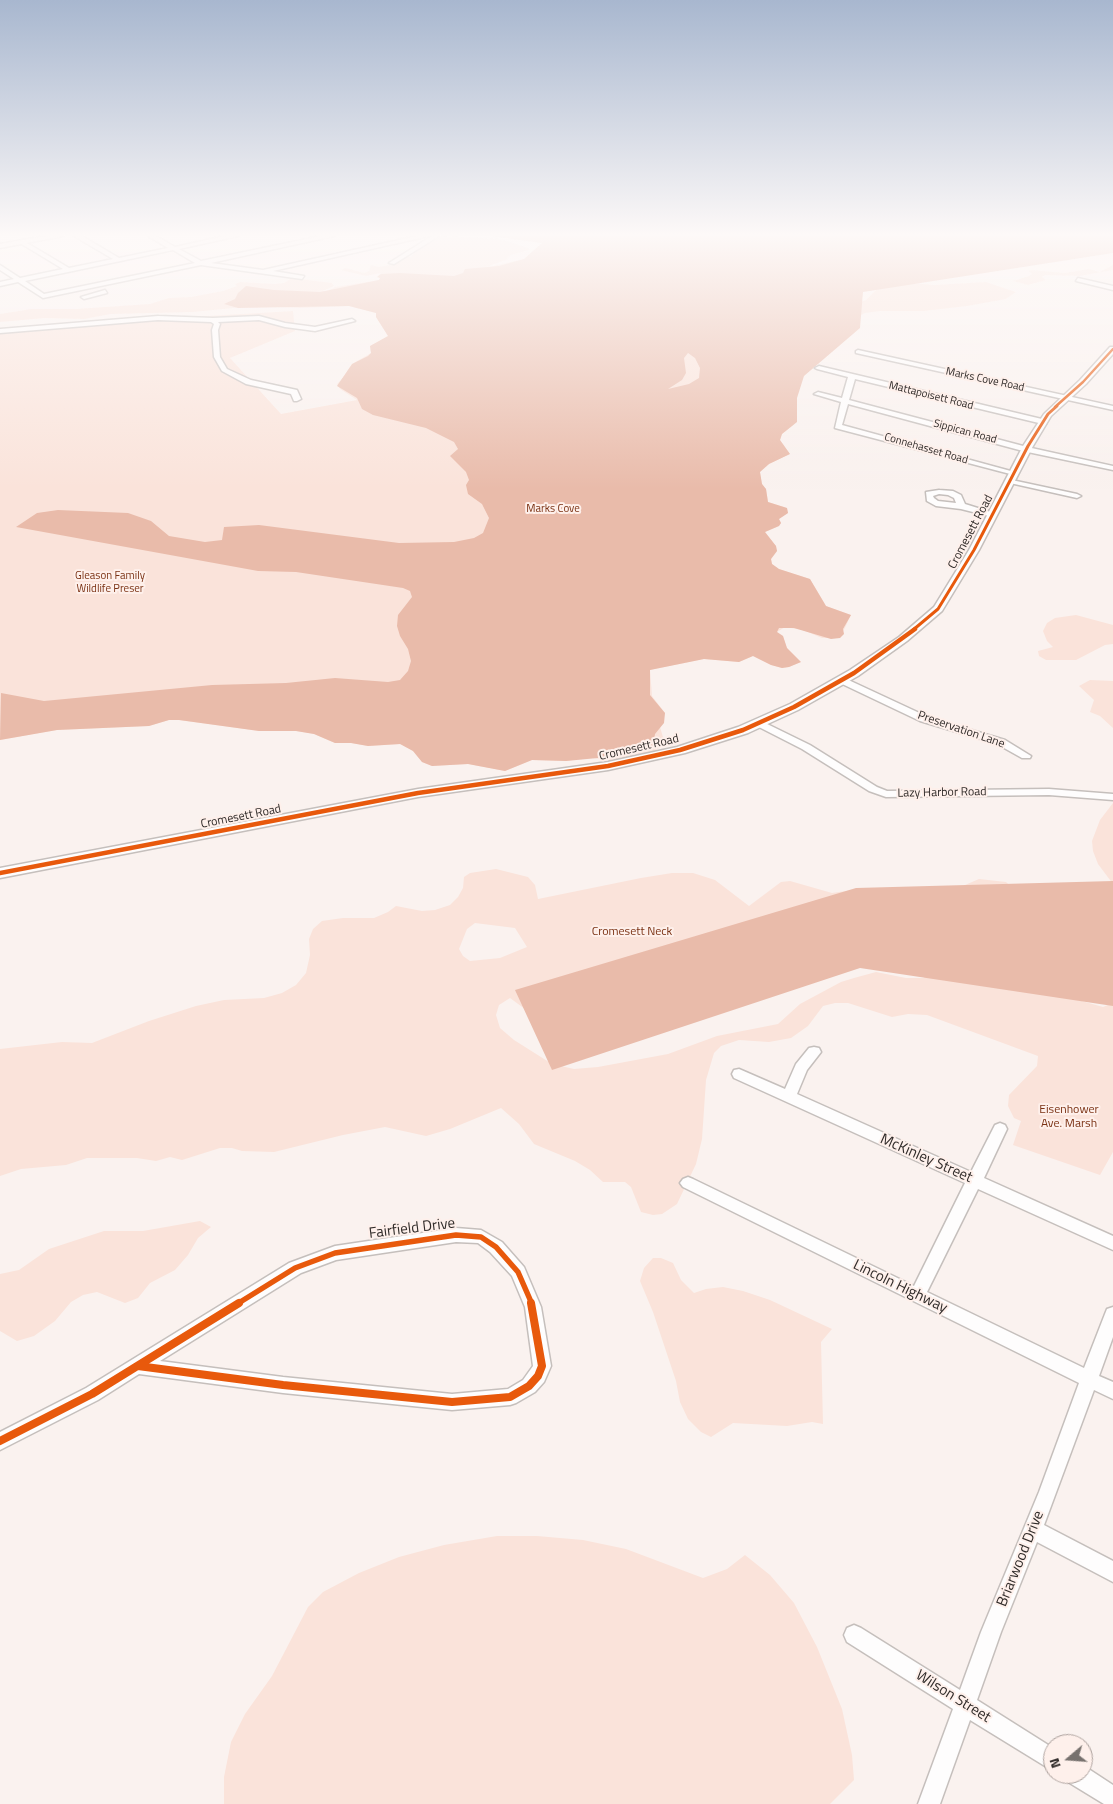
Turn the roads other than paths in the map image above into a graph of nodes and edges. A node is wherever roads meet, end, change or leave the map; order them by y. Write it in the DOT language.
graph roads {
  1 [pos="131,320"];
  2 [pos="213,320"];
  3 [pos="268,320"];
  4 [pos="352,321"];
  5 [pos="0,331"];
  6 [pos="1113,349"];
  7 [pos="858,352"];
  8 [pos="820,368"];
  9 [pos="852,377"];
  10 [pos="818,394"];
  11 [pos="1067,398"];
  12 [pos="297,399"];
  13 [pos="845,400"];
  14 [pos="1113,408"];
  15 [pos="1043,422"];
  16 [pos="1026,449"];
  17 [pos="1113,468"];
  18 [pos="1012,477"];
  19 [pos="1077,496"];
  20 [pos="961,506"];
  21 [pos="993,514"];
  22 [pos="842,680"];
  23 [pos="759,723"];
  24 [pos="1026,756"];
  25 [pos="1113,797"];
  26 [pos="0,873"];
  27 [pos="814,1052"];
  28 [pos="740,1074"];
  29 [pos="789,1097"];
  30 [pos="1000,1129"];
  31 [pos="975,1180"];
  32 [pos="688,1183"];
  33 [pos="1113,1243"];
  34 [pos="918,1294"];
  35 [pos="1113,1314"];
  36 [pos="138,1366"];
  37 [pos="1088,1378"];
  38 [pos="1113,1391"];
  39 [pos="0,1441"];
  40 [pos="1033,1530"];
  41 [pos="1113,1572"];
  42 [pos="854,1634"];
  43 [pos="965,1705"];
  44 [pos="1043,1754"];
  45 [pos="1092,1784"];
  46 [pos="1113,1797"];
  47 [pos="929,1804"];
  1 -- 5 [label="street"];
  2 -- 12 [label="street"];
  3 -- 4 [label="street"];
  6 -- 11 [label="street, Cromesett Road"];
  7 -- 11 [label="street, Marks Cove Road"];
  8 -- 9 [label="street, Mattapoisett Road"];
  9 -- 13 [label="street"];
  9 -- 15 [label="street, Mattapoisett Road"];
  10 -- 13 [label="street, Sippican Road"];
  11 -- 14 [label="street, Marks Cove Road"];
  11 -- 15 [label="street, Cromesett Road"];
  13 -- 16 [label="street, Sippican Road"];
  13 -- 18 [label="street, Connehasset Road"];
  15 -- 16 [label="street, Cromesett Road"];
  16 -- 17 [label="street, Sippican Road"];
  16 -- 18 [label="street, Cromesett Road"];
  18 -- 19 [label="street, Connehasset Road"];
  18 -- 21 [label="street, Cromesett Road"];
  20 -- 21 [label="street"];
  21 -- 22 [label="street, Cromesett Road"];
  22 -- 23 [label="street, Cromesett Road"];
  22 -- 24 [label="street, Preservation Lane"];
  23 -- 25 [label="street, Lazy Harbor Road"];
  23 -- 26 [label="street, Cromesett Road"];
  27 -- 29 [label="street"];
  28 -- 29 [label="street, McKinley Street"];
  29 -- 31 [label="street, McKinley Street"];
  30 -- 31 [label="street"];
  31 -- 33 [label="street, McKinley Street"];
  31 -- 34 [label="street"];
  32 -- 34 [label="street, Lincoln Highway"];
  34 -- 37 [label="street, Lincoln Highway"];
  35 -- 37 [label="street, Briarwood Drive"];
  36 -- 36 [label="street, Fairfield Drive"];
  36 -- 39 [label="street, Fairfield Drive"];
  37 -- 38 [label="street, Lincoln Highway"];
  37 -- 40 [label="street, Briarwood Drive"];
  40 -- 41 [label="street"];
  40 -- 43 [label="street, Briarwood Drive"];
  42 -- 43 [label="street, Wilson Street"];
  43 -- 44 [label="street, Wilson Street"];
  43 -- 47 [label="street, Briarwood Drive"];
  45 -- 46 [label="street"];
}
